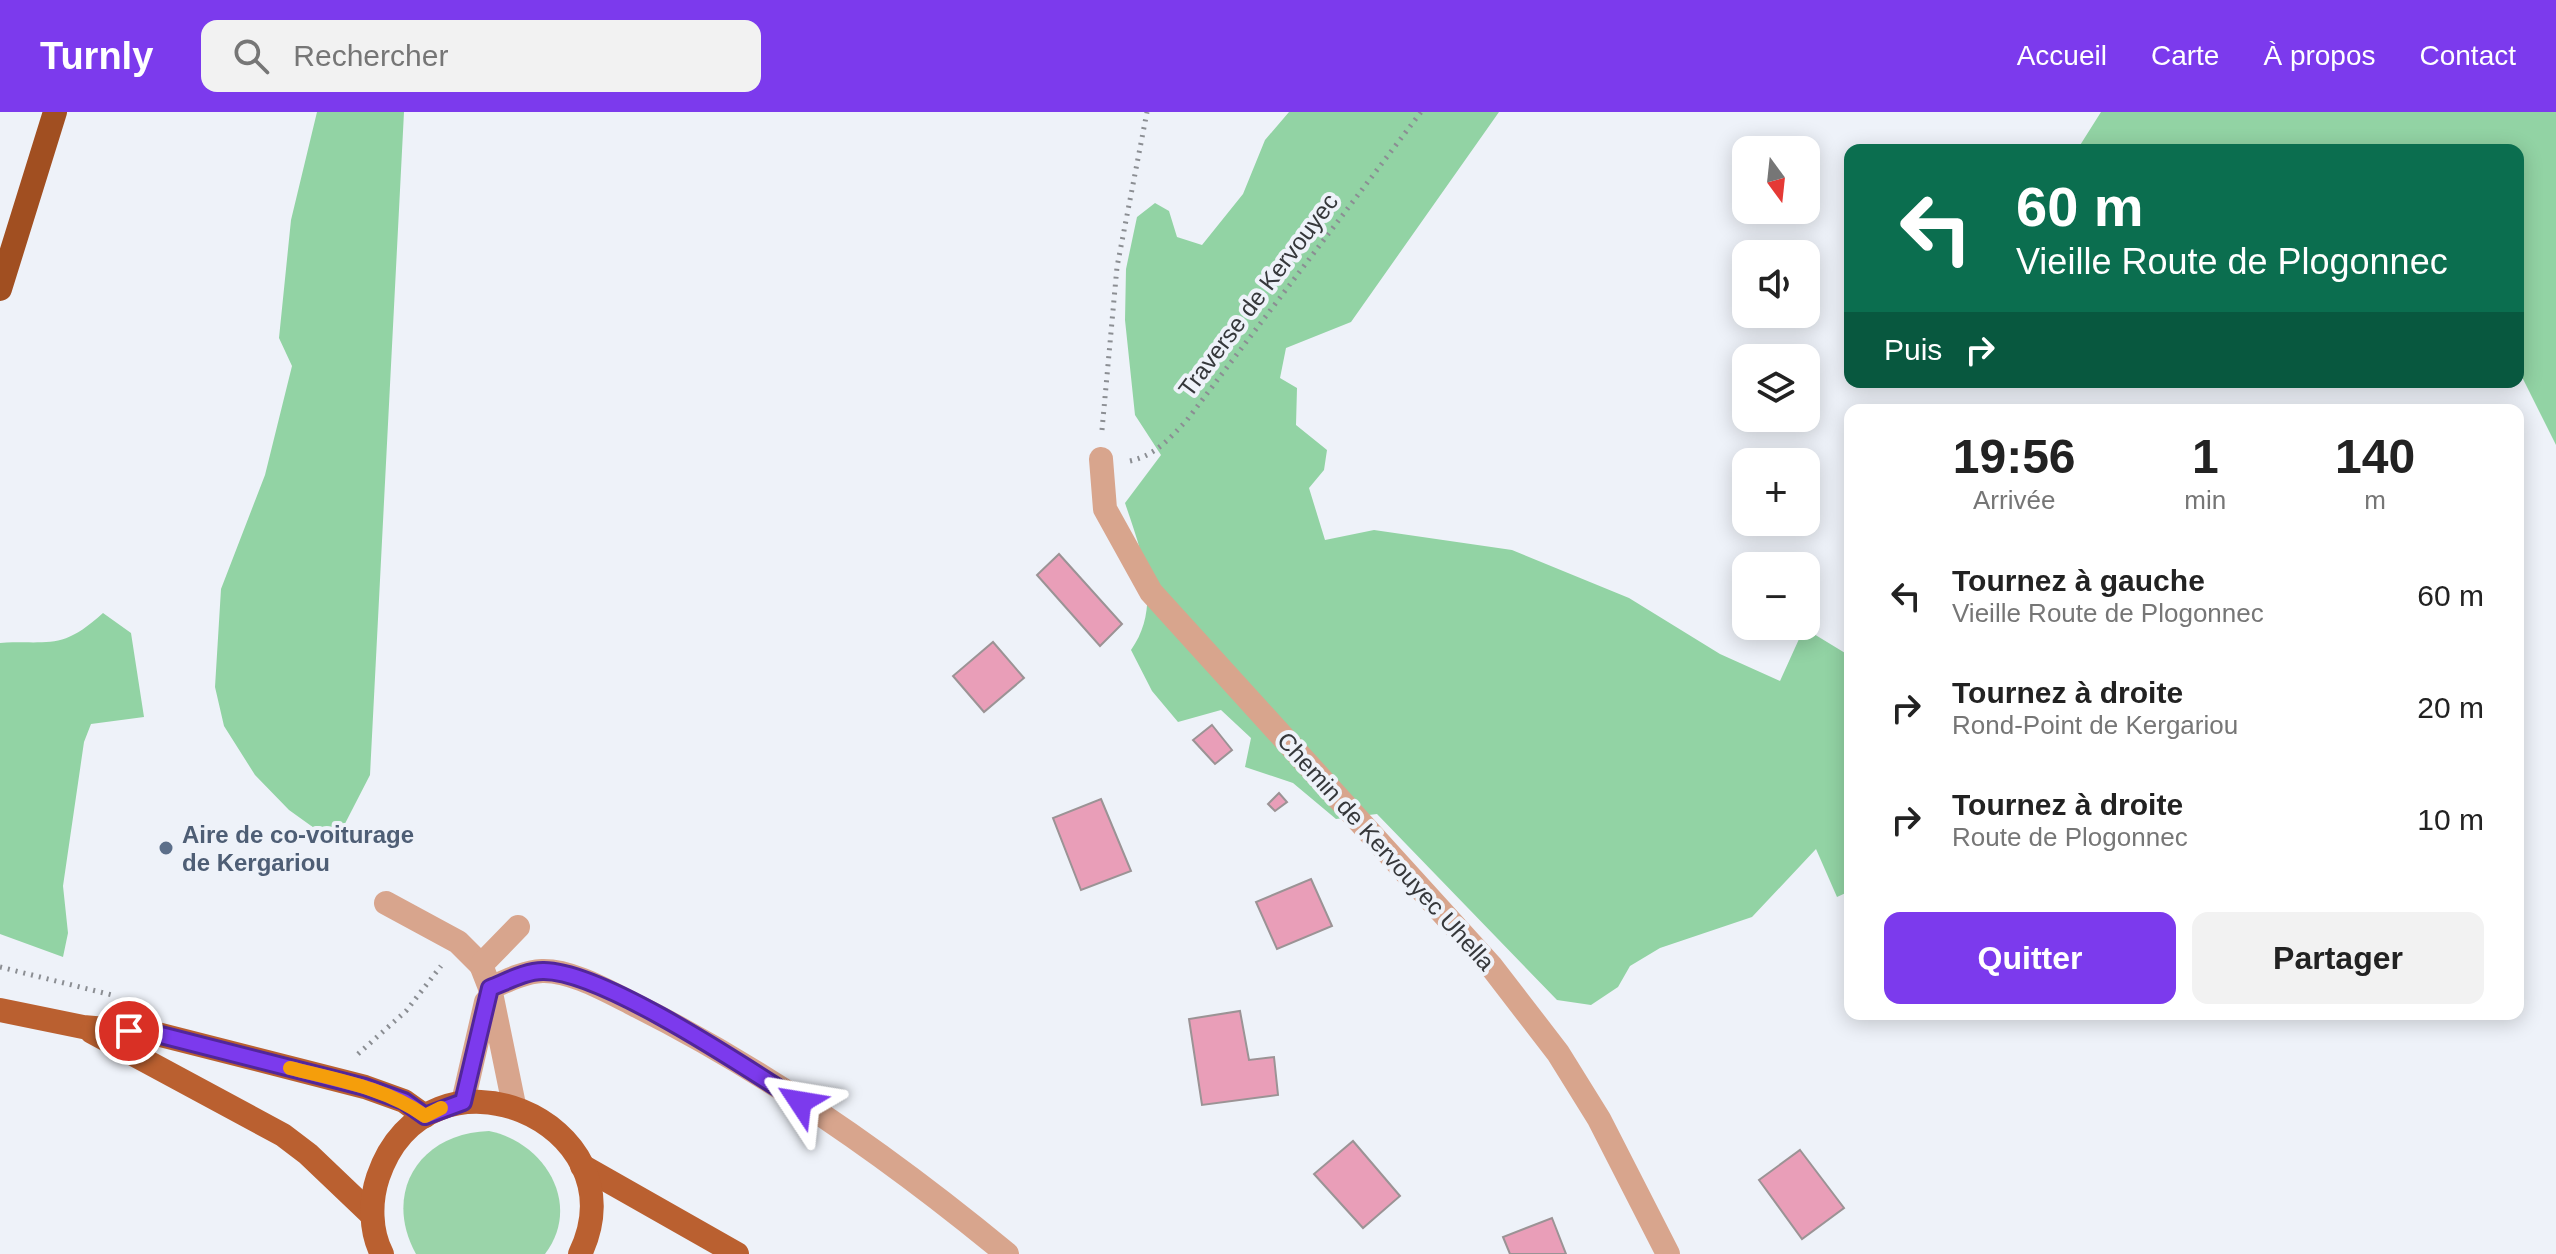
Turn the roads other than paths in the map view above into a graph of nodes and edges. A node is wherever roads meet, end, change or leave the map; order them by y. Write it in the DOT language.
graph roads {
  1 [pos="55,112"];
  2 [pos="0,289"];
  3 [pos="1101,459"];
  4 [pos="386,903"];
  5 [pos="518,927"];
  6 [pos="485,976"];
  7 [pos="9,1012"];
  8 [pos="83,1027"];
  9 [pos="463,1102"];
  10 [pos="514,1105"];
  11 [pos="425,1116"];
  12 [pos="582,1166"];
  13 [pos="372,1215"];
  14 [pos="382,1254"];
  15 [pos="580,1254"];
  16 [pos="737,1254"];
  17 [pos="1007,1254"];
  18 [pos="1668,1254"];
  1 -- 2 [label="highway"];
  3 -- 18 [label="street, Chemin de Kervouyec Uhella"];
  4 -- 6 [label="street"];
  5 -- 6 [label="street"];
  6 -- 9 [label="street"];
  6 -- 10 [label="street"];
  6 -- 17 [label="street"];
  7 -- 8 [label="main road"];
  8 -- 11 [label="main road"];
  8 -- 13 [label="main road"];
  9 -- 10 [label="main road"];
  9 -- 11 [label="main road"];
  10 -- 12 [label="main road"];
  11 -- 13 [label="main road"];
  12 -- 15 [label="main road"];
  12 -- 16 [label="main road"];
  13 -- 14 [label="main road"];
}
